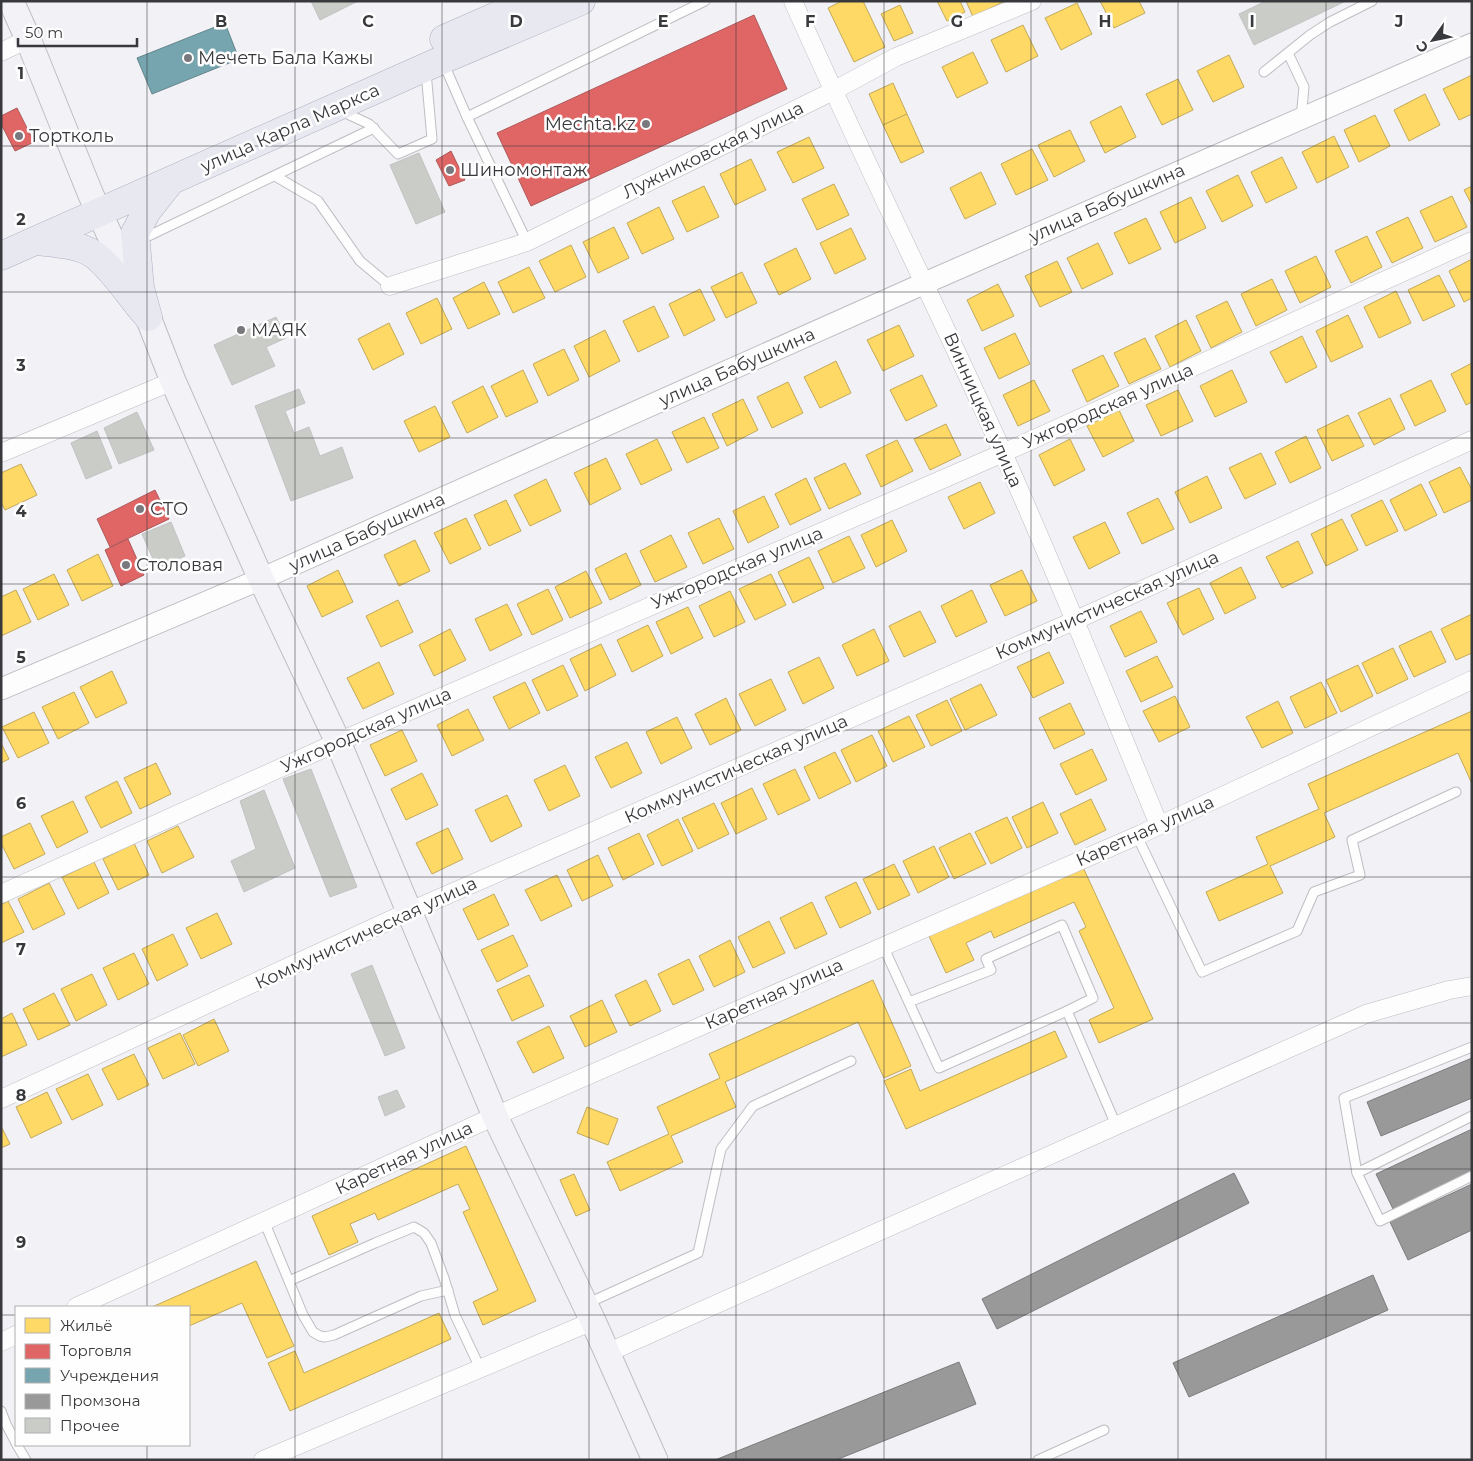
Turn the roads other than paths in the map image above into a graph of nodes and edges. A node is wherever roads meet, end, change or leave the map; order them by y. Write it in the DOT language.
graph roads {
  1 [pos="11,1"];
  2 [pos="531,1"];
  3 [pos="581,1"];
  4 [pos="705,1"];
  5 [pos="793,1"];
  6 [pos="1032,1"];
  7 [pos="1372,1"];
  8 [pos="28,39"];
  9 [pos="1472,44"];
  10 [pos="1,52"];
  11 [pos="1288,53"];
  12 [pos="434,64"];
  13 [pos="1264,72"];
  14 [pos="833,91"];
  15 [pos="334,108"];
  16 [pos="467,117"];
  17 [pos="1301,118"];
  18 [pos="374,128"];
  19 [pos="275,176"];
  20 [pos="172,180"];
  21 [pos="95,203"];
  22 [pos="1,235"];
  23 [pos="36,241"];
  24 [pos="136,242"];
  25 [pos="527,242"];
  26 [pos="1472,242"];
  27 [pos="1,256"];
  28 [pos="925,283"];
  29 [pos="390,286"];
  30 [pos="148,317"];
  31 [pos="173,381"];
  32 [pos="1472,440"];
  33 [pos="1,453"];
  34 [pos="1003,453"];
  35 [pos="261,579"];
  36 [pos="1076,620"];
  37 [pos="1472,680"];
  38 [pos="1,689"];
  39 [pos="338,742"];
  40 [pos="1456,792"];
  41 [pos="1159,825"];
  42 [pos="1136,836"];
  43 [pos="1,894"];
  44 [pos="408,912"];
  45 [pos="883,946"];
  46 [pos="1472,986"];
  47 [pos="909,1002"];
  48 [pos="1067,1012"];
  49 [pos="1472,1047"];
  50 [pos="851,1061"];
  51 [pos="1,1099"];
  52 [pos="495,1116"];
  53 [pos="1472,1116"];
  54 [pos="1116,1125"];
  55 [pos="1357,1173"];
  56 [pos="1472,1176"];
  57 [pos="264,1221"];
  58 [pos="289,1281"];
  59 [pos="448,1290"];
  60 [pos="78,1306"];
  61 [pos="590,1312"];
  62 [pos="15,1335"];
  63 [pos="1,1342"];
  64 [pos="607,1353"];
  65 [pos="480,1368"];
  66 [pos="1,1411"];
  67 [pos="1104,1430"];
  68 [pos="15,1440"];
  69 [pos="18,1446"];
  70 [pos="654,1459"];
  71 [pos="26,1460"];
  72 [pos="263,1460"];
  73 [pos="1038,1460"];
  1 -- 8 [label="main road"];
  2 -- 21 [label="main road, улица Карла Маркса"];
  3 -- 12 [label="main road, улица Карла Маркса"];
  4 -- 16 [label="lane"];
  5 -- 14 [label="street, Винницкая улица"];
  6 -- 14 [label="street, Лужниковская улица"];
  7 -- 11 [label="lane"];
  8 -- 10 [label="street"];
  8 -- 21 [label="main road"];
  9 -- 17 [label="street, улица Бабушкина"];
  11 -- 13 [label="lane"];
  11 -- 17 [label="lane"];
  12 -- 15 [label="main road, улица Карла Маркса"];
  12 -- 16 [label="lane"];
  12 -- 18 [label="lane"];
  14 -- 25 [label="street, Лужниковская улица"];
  14 -- 28 [label="street, Винницкая улица"];
  15 -- 18 [label="lane"];
  15 -- 20 [label="main road, улица Карла Маркса"];
  16 -- 25 [label="lane"];
  17 -- 28 [label="street, улица Бабушкина"];
  18 -- 19 [label="lane"];
  19 -- 24 [label="lane"];
  19 -- 29 [label="lane"];
  20 -- 21 [label="main road, улица Карла Маркса"];
  20 -- 24 [label="main road"];
  21 -- 22 [label="main road, улица Карла Маркса"];
  21 -- 23 [label="main road, улица Карла Маркса"];
  21 -- 30 [label="main road"];
  23 -- 27 [label="main road, улица Карла Маркса"];
  23 -- 30 [label="main road"];
  24 -- 30 [label="main road"];
  25 -- 29 [label="street, Лужниковская улица"];
  26 -- 34 [label="street, Ужгородская улица"];
  28 -- 34 [label="street, Винницкая улица"];
  28 -- 35 [label="street, улица Бабушкина"];
  30 -- 31 [label="main road"];
  31 -- 33 [label="street"];
  31 -- 35 [label="main road"];
  32 -- 36 [label="street, Коммунистическая улица"];
  34 -- 36 [label="street, Винницкая улица"];
  34 -- 39 [label="street, Ужгородская улица"];
  35 -- 38 [label="street, улица Бабушкина"];
  35 -- 39 [label="main road"];
  36 -- 41 [label="street, Винницкая улица"];
  36 -- 44 [label="street, Коммунистическая улица"];
  37 -- 41 [label="street, Каретная улица"];
  39 -- 43 [label="street, Ужгородская улица"];
  39 -- 44 [label="main road"];
  40 -- 42 [label="lane"];
  41 -- 42 [label="street, Каретная улица"];
  42 -- 45 [label="street, Каретная улица"];
  44 -- 51 [label="street, Коммунистическая улица"];
  44 -- 52 [label="main road"];
  45 -- 47 [label="lane"];
  45 -- 52 [label="street, Каретная улица"];
  46 -- 54 [label="street"];
  47 -- 48 [label="lane"];
  47 -- 48 [label="lane"];
  48 -- 54 [label="lane"];
  49 -- 55 [label="lane"];
  50 -- 61 [label="lane"];
  52 -- 57 [label="street, Каретная улица"];
  52 -- 61 [label="main road"];
  53 -- 55 [label="lane"];
  54 -- 64 [label="street"];
  55 -- 56 [label="lane"];
  57 -- 58 [label="lane"];
  57 -- 60 [label="street, Каретная улица"];
  58 -- 59 [label="lane"];
  58 -- 59 [label="lane"];
  59 -- 65 [label="lane"];
  61 -- 64 [label="main road"];
  61 -- 65 [label="street"];
  62 -- 63 [label="street"];
  64 -- 70 [label="main road"];
  65 -- 72 [label="street"];
  66 -- 68 [label="lane"];
  67 -- 73 [label="lane"];
  69 -- 71 [label="lane"];
}
